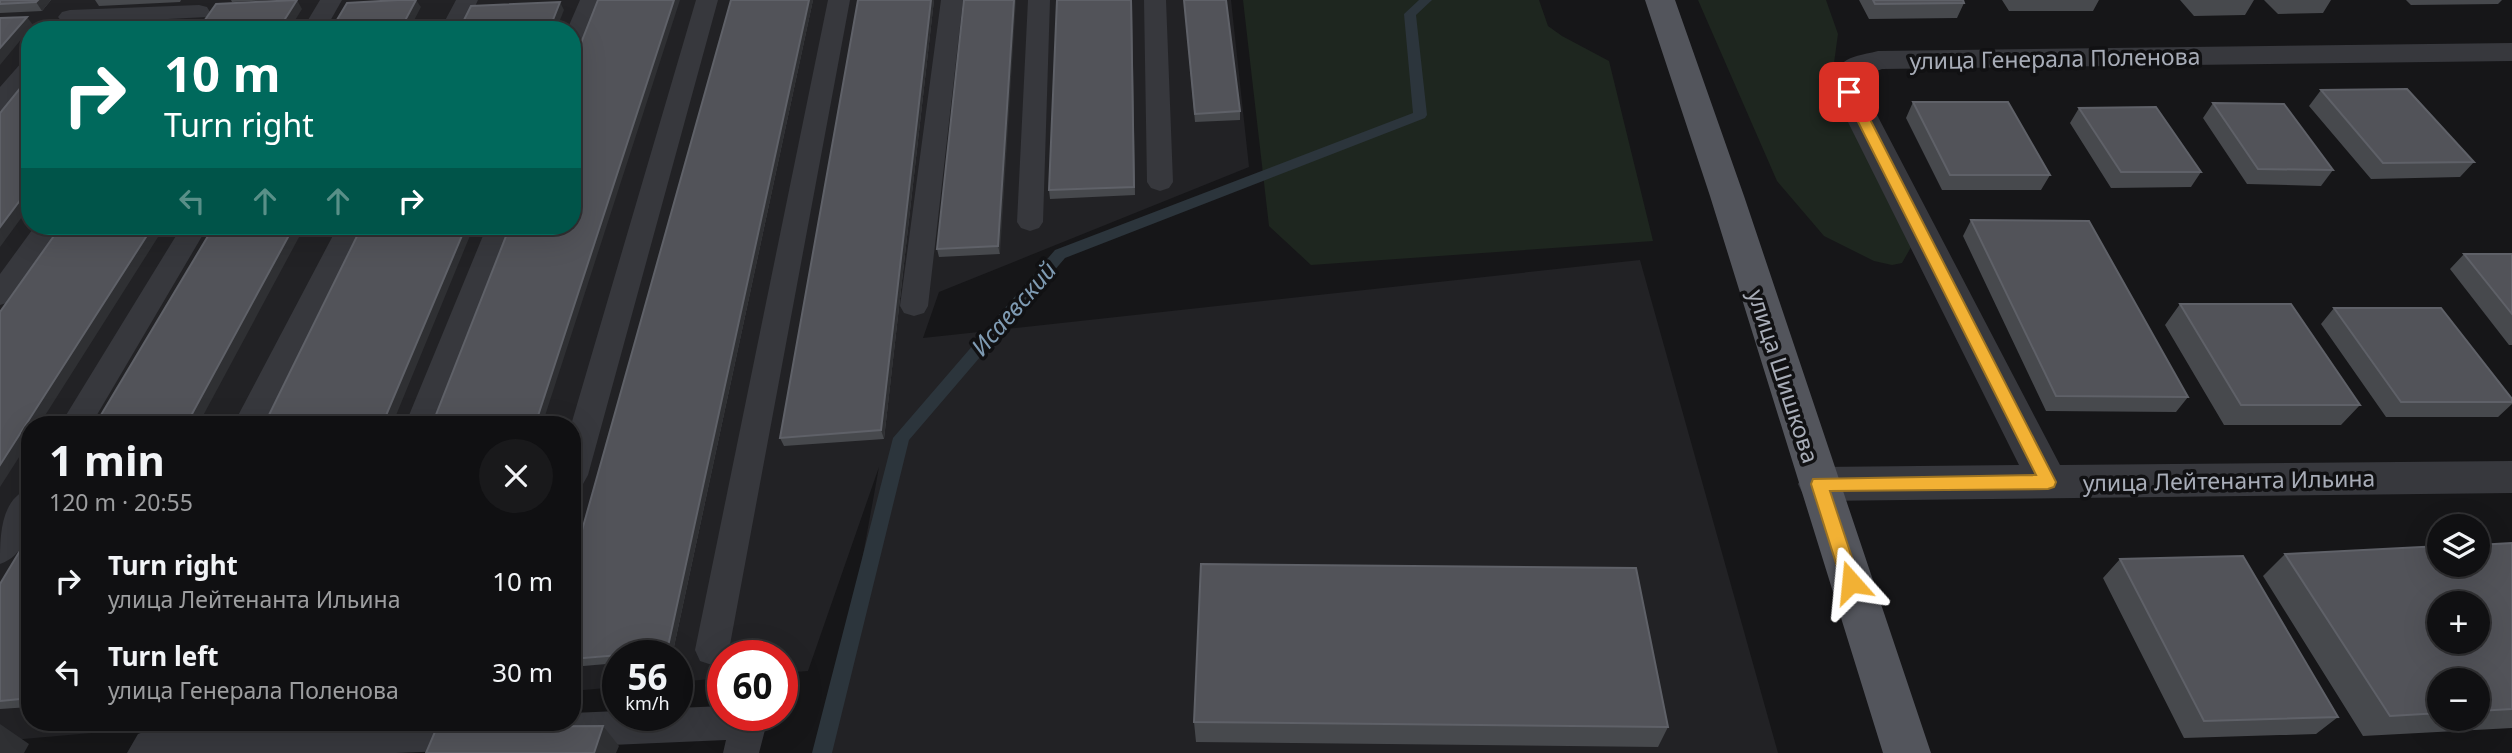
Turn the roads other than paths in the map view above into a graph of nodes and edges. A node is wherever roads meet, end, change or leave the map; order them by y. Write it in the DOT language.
graph roads {
  1 [pos="331,0"];
  2 [pos="467,0"];
  3 [pos="591,0"];
  4 [pos="706,0"];
  5 [pos="839,0"];
  6 [pos="952,0"];
  7 [pos="1039,0"];
  8 [pos="1155,0"];
  9 [pos="1660,0"];
  10 [pos="198,14"];
  11 [pos="71,16"];
  12 [pos="318,21"];
  13 [pos="456,21"];
  14 [pos="581,24"];
  15 [pos="2512,52"];
  16 [pos="21,78"];
  17 [pos="0,103"];
  18 [pos="1160,182"];
  19 [pos="1030,222"];
  20 [pos="43,235"];
  21 [pos="190,235"];
  22 [pos="346,235"];
  23 [pos="496,235"];
  24 [pos="0,295"];
  25 [pos="914,306"];
  26 [pos="80,416"];
  27 [pos="253,416"];
  28 [pos="424,416"];
  29 [pos="581,443"];
  30 [pos="2512,477"];
  31 [pos="2048,482"];
  32 [pos="1819,484"];
  33 [pos="21,516"];
  34 [pos="0,550"];
  35 [pos="714,640"];
  36 [pos="581,729"];
  37 [pos="520,731"];
  38 [pos="145,753"];
  39 [pos="741,753"];
  40 [pos="1907,753"];
  1 -- 12 [label="lane"];
  2 -- 13 [label="lane"];
  3 -- 14 [label="lane"];
  4 -- 29 [label="lane"];
  5 -- 35 [label="lane"];
  6 -- 25 [label="lane"];
  7 -- 19 [label="lane"];
  8 -- 18 [label="lane"];
  9 -- 32 [label="main road, улица Шишкова"];
  10 -- 11 [label="lane"];
  15 -- 31 [label="street, улица Генерала Поленова"];
  16 -- 17 [label="lane"];
  20 -- 24 [label="lane"];
  21 -- 26 [label="lane"];
  22 -- 27 [label="lane"];
  23 -- 28 [label="lane"];
  30 -- 31 [label="street, улица Лейтенанта Ильина"];
  31 -- 32 [label="street, улица Лейтенанта Ильина"];
  32 -- 40 [label="main road, улица Шишкова"];
  33 -- 34 [label="lane"];
  36 -- 39 [label="lane"];
  37 -- 38 [label="lane"];
}
